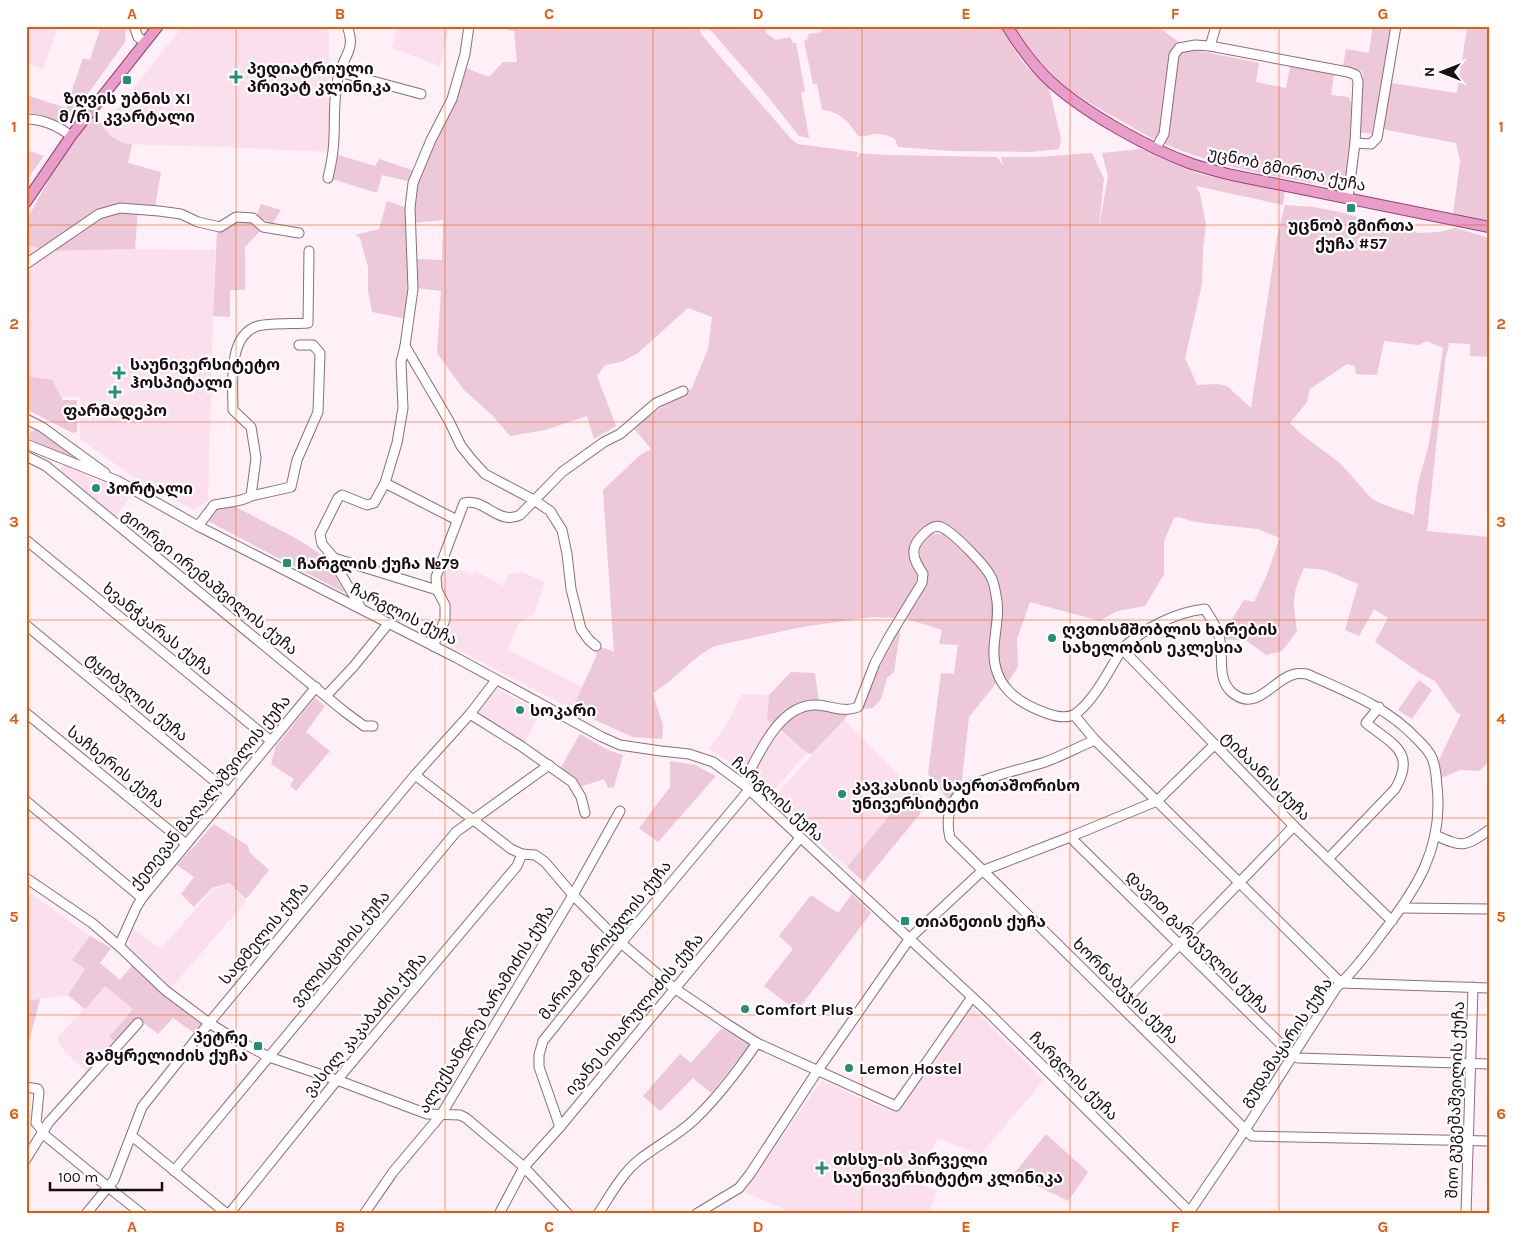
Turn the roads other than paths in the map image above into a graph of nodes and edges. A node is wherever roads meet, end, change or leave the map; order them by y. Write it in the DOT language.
graph roads {
  1 [pos="134,26"];
  2 [pos="158,26"];
  3 [pos="347,26"];
  4 [pos="469,26"];
  5 [pos="1007,26"];
  6 [pos="1216,26"];
  7 [pos="1396,26"];
  8 [pos="145,42"];
  9 [pos="1210,46"];
  10 [pos="339,72"];
  11 [pos="421,94"];
  12 [pos="26,119"];
  13 [pos="71,136"];
  14 [pos="1356,143"];
  15 [pos="1156,148"];
  16 [pos="328,178"];
  17 [pos="1348,198"];
  18 [pos="26,202"];
  19 [pos="1489,227"];
  20 [pos="299,233"];
  21 [pos="308,251"];
  22 [pos="26,264"];
  23 [pos="299,344"];
  24 [pos="405,346"];
  25 [pos="683,391"];
  26 [pos="26,419"];
  27 [pos="27,445"];
  28 [pos="26,456"];
  29 [pos="118,481"];
  30 [pos="385,482"];
  31 [pos="251,496"];
  32 [pos="534,500"];
  33 [pos="457,520"];
  34 [pos="198,526"];
  35 [pos="26,540"];
  36 [pos="334,558"];
  37 [pos="437,590"];
  38 [pos="362,610"];
  39 [pos="388,624"];
  40 [pos="26,625"];
  41 [pos="433,646"];
  42 [pos="596,646"];
  43 [pos="1122,649"];
  44 [pos="496,680"];
  45 [pos="316,687"];
  46 [pos="326,696"];
  47 [pos="1379,707"];
  48 [pos="26,713"];
  49 [pos="470,714"];
  50 [pos="1074,715"];
  51 [pos="373,726"];
  52 [pos="1095,740"];
  53 [pos="272,741"];
  54 [pos="1214,745"];
  55 [pos="549,765"];
  56 [pos="415,774"];
  57 [pos="746,787"];
  58 [pos="229,793"];
  59 [pos="26,801"];
  60 [pos="1156,801"];
  61 [pos="586,812"];
  62 [pos="620,812"];
  63 [pos="471,820"];
  64 [pos="1294,826"];
  65 [pos="1489,830"];
  66 [pos="1435,835"];
  67 [pos="1070,837"];
  68 [pos="800,838"];
  69 [pos="186,844"];
  70 [pos="522,854"];
  71 [pos="1328,859"];
  72 [pos="982,870"];
  73 [pos="26,878"];
  74 [pos="1240,882"];
  75 [pos="573,896"];
  76 [pos="142,898"];
  77 [pos="1402,908"];
  78 [pos="1489,909"];
  79 [pos="1392,921"];
  80 [pos="910,938"];
  81 [pos="621,943"];
  82 [pos="1179,944"];
  83 [pos="119,946"];
  84 [pos="1341,983"];
  85 [pos="1473,987"];
  86 [pos="674,988"];
  87 [pos="1489,988"];
  88 [pos="972,998"];
  89 [pos="1120,1006"];
  90 [pos="138,1023"];
  91 [pos="209,1024"];
  92 [pos="757,1043"];
  93 [pos="1293,1056"];
  94 [pos="269,1057"];
  95 [pos="1470,1064"];
  96 [pos="1489,1064"];
  97 [pos="818,1070"];
  98 [pos="337,1080"];
  99 [pos="26,1087"];
  100 [pos="441,1115"];
  101 [pos="560,1127"];
  102 [pos="1245,1130"];
  103 [pos="43,1132"];
  104 [pos="132,1136"];
  105 [pos="1468,1141"];
  106 [pos="1489,1141"];
  107 [pos="26,1159"];
  108 [pos="524,1167"];
  109 [pos="174,1171"];
  110 [pos="108,1187"];
  111 [pos="1192,1213"];
  112 [pos="86,1214"];
  113 [pos="142,1214"];
  114 [pos="228,1214"];
  115 [pos="364,1214"];
  116 [pos="499,1214"];
  117 [pos="568,1214"];
  118 [pos="598,1214"];
  119 [pos="696,1214"];
  120 [pos="1466,1214"];
  1 -- 8 [label="street"];
  2 -- 8 [label="main road"];
  3 -- 10 [label="street"];
  4 -- 24 [label="street"];
  5 -- 15 [label="main road, უცნობ გმირთა ქუჩა"];
  6 -- 9 [label="street"];
  7 -- 14 [label="street"];
  8 -- 13 [label="main road"];
  9 -- 14 [label="street"];
  9 -- 15 [label="street"];
  10 -- 11 [label="street"];
  10 -- 16 [label="street"];
  12 -- 13 [label="street"];
  13 -- 18 [label="main road"];
  14 -- 17 [label="street"];
  15 -- 17 [label="main road, უცნობ გმირთა ქუჩა"];
  17 -- 19 [label="main road, უცნობ გმირთა ქუჩა"];
  20 -- 22 [label="street"];
  21 -- 31 [label="street"];
  23 -- 31 [label="street"];
  24 -- 30 [label="street"];
  24 -- 32 [label="street"];
  25 -- 32 [label="street"];
  26 -- 29 [label="street, ჩარგლის ქუჩა"];
  27 -- 29 [label="street, ჩარგლის ქუჩა"];
  28 -- 45 [label="street, გიორგი ირემაშვილის ქუჩა"];
  29 -- 34 [label="street, ჩარგლის ქუჩა"];
  30 -- 33 [label="street"];
  30 -- 36 [label="street"];
  31 -- 34 [label="street"];
  32 -- 33 [label="street"];
  32 -- 42 [label="street"];
  33 -- 37 [label="street"];
  34 -- 38 [label="street, ჩარგლის ქუჩა"];
  35 -- 53 [label="street, ხვანჭკარას ქუჩა"];
  36 -- 37 [label="street"];
  36 -- 38 [label="street"];
  37 -- 41 [label="street"];
  38 -- 39 [label="street, ჩარგლის ქუჩა"];
  39 -- 41 [label="street, ჩარგლის ქუჩა"];
  39 -- 46 [label="street"];
  40 -- 58 [label="street, ტყიბულის ქუჩა"];
  41 -- 44 [label="street, ჩარგლის ქუჩა"];
  43 -- 47 [label="street, გუდამაყარის ქუჩა"];
  43 -- 50 [label="street"];
  43 -- 54 [label="street, ტიბაანის ქუჩა"];
  44 -- 49 [label="street, სადმელის ქუჩა"];
  44 -- 57 [label="street, ჩარგლის ქუჩა"];
  45 -- 46 [label="street, გიორგი ირემაშვილის ქუჩა"];
  45 -- 53 [label="street, ქეთევან მაღალაშვილის ქუჩა"];
  46 -- 51 [label="street, გიორგი ირემაშვილის ქუჩა"];
  47 -- 66 [label="street, გუდამაყარის ქუჩა"];
  47 -- 71 [label="street"];
  48 -- 69 [label="street, საჩხერის ქუჩა"];
  49 -- 55 [label="street"];
  49 -- 56 [label="street, სადმელის ქუჩა"];
  50 -- 52 [label="street"];
  50 -- 57 [label="street, მარიამ გარიყულის ქუჩა"];
  52 -- 60 [label="street"];
  52 -- 72 [label="street, ხორნაბუჯის ქუჩა"];
  53 -- 58 [label="street, ქეთევან მაღალაშვილის ქუჩა"];
  54 -- 60 [label="street"];
  54 -- 64 [label="street, ტიბაანის ქუჩა"];
  55 -- 61 [label="street"];
  55 -- 63 [label="street, ველისციხის ქუჩა"];
  56 -- 63 [label="street"];
  56 -- 91 [label="street, სადმელის ქუჩა"];
  57 -- 68 [label="street, ჩარგლის ქუჩა"];
  57 -- 81 [label="street, მარიამ გარიყულის ქუჩა"];
  58 -- 69 [label="street, ქეთევან მაღალაშვილის ქუჩა"];
  59 -- 76 [label="street"];
  60 -- 67 [label="street"];
  60 -- 74 [label="street"];
  62 -- 75 [label="street, ალექსანდრე ბარამიძის ქუჩა"];
  63 -- 70 [label="street"];
  63 -- 94 [label="street, ველისციხის ქუჩა"];
  64 -- 71 [label="street, ტიბაანის ქუჩა"];
  64 -- 74 [label="street"];
  65 -- 66 [label="street"];
  66 -- 77 [label="street, გუდამაყარის ქუჩა"];
  67 -- 72 [label="street"];
  67 -- 82 [label="street, დავით გარეჯელის ქუჩა"];
  68 -- 80 [label="street, ჩარგლის ქუჩა"];
  68 -- 86 [label="street, ივანე სიხარულიძის ქუჩა"];
  69 -- 76 [label="street, ქეთევან მაღალაშვილის ქუჩა"];
  70 -- 75 [label="street"];
  70 -- 98 [label="street, ვასილ კაკაბაძის ქუჩა"];
  71 -- 79 [label="street, ტიბაანის ქუჩა"];
  72 -- 80 [label="street"];
  72 -- 89 [label="street, ხორნაბუჯის ქუჩა"];
  73 -- 83 [label="street"];
  74 -- 82 [label="street"];
  74 -- 84 [label="street"];
  75 -- 81 [label="street"];
  75 -- 100 [label="street, ალექსანდრე ბარამიძის ქუჩა"];
  76 -- 83 [label="street, ქეთევან მაღალაშვილის ქუჩა"];
  77 -- 78 [label="street"];
  77 -- 79 [label="street, გუდამაყარის ქუჩა"];
  79 -- 84 [label="street, გუდამაყარის ქუჩა"];
  80 -- 88 [label="street, ჩარგლის ქუჩა"];
  80 -- 97 [label="street"];
  81 -- 86 [label="street"];
  81 -- 101 [label="street, მარიამ გარიყულის ქუჩა"];
  82 -- 89 [label="street"];
  82 -- 93 [label="street, დავით გარეჯელის ქუჩა"];
  83 -- 91 [label="street"];
  84 -- 85 [label="street"];
  84 -- 93 [label="street, გუდამაყარის ქუჩა"];
  85 -- 87 [label="street"];
  85 -- 95 [label="street, შიო გუგეშაშვილის ქუჩა"];
  86 -- 92 [label="street"];
  86 -- 101 [label="street, ივანე სიხარულიძის ქუჩა"];
  88 -- 97 [label="street"];
  88 -- 111 [label="street, ჩარგლის ქუჩა"];
  89 -- 102 [label="street, ხორნაბუჯის ქუჩა"];
  90 -- 103 [label="street"];
  91 -- 94 [label="street"];
  91 -- 104 [label="street, სადმელის ქუჩა"];
  92 -- 97 [label="street"];
  92 -- 118 [label="street"];
  93 -- 95 [label="street"];
  93 -- 102 [label="street, გუდამაყარის ქუჩა"];
  94 -- 98 [label="street"];
  94 -- 109 [label="street, ველისციხის ქუჩა"];
  95 -- 96 [label="street"];
  95 -- 105 [label="street, შიო გუგეშაშვილის ქუჩა"];
  97 -- 119 [label="street"];
  98 -- 100 [label="street"];
  98 -- 114 [label="street, ვასილ კაკაბაძის ქუჩა"];
  99 -- 103 [label="street"];
  100 -- 108 [label="street"];
  100 -- 115 [label="street, ალექსანდრე ბარამიძის ქუჩა"];
  101 -- 108 [label="street, ივანე სიხარულიძის ქუჩა"];
  102 -- 105 [label="street, ხორნაბუჯის ქუჩა"];
  102 -- 111 [label="street, გუდამაყარის ქუჩა"];
  103 -- 107 [label="street"];
  103 -- 110 [label="street"];
  104 -- 109 [label="street"];
  104 -- 110 [label="street, სადმელის ქუჩა"];
  105 -- 106 [label="street, ხორნაბუჯის ქუჩა"];
  105 -- 120 [label="street, შიო გუგეშაშვილის ქუჩა"];
  108 -- 116 [label="street, ივანე სიხარულიძის ქუჩა"];
  108 -- 117 [label="street"];
  109 -- 114 [label="street"];
  110 -- 112 [label="street, სადმელის ქუჩა"];
  110 -- 113 [label="street"];
}
